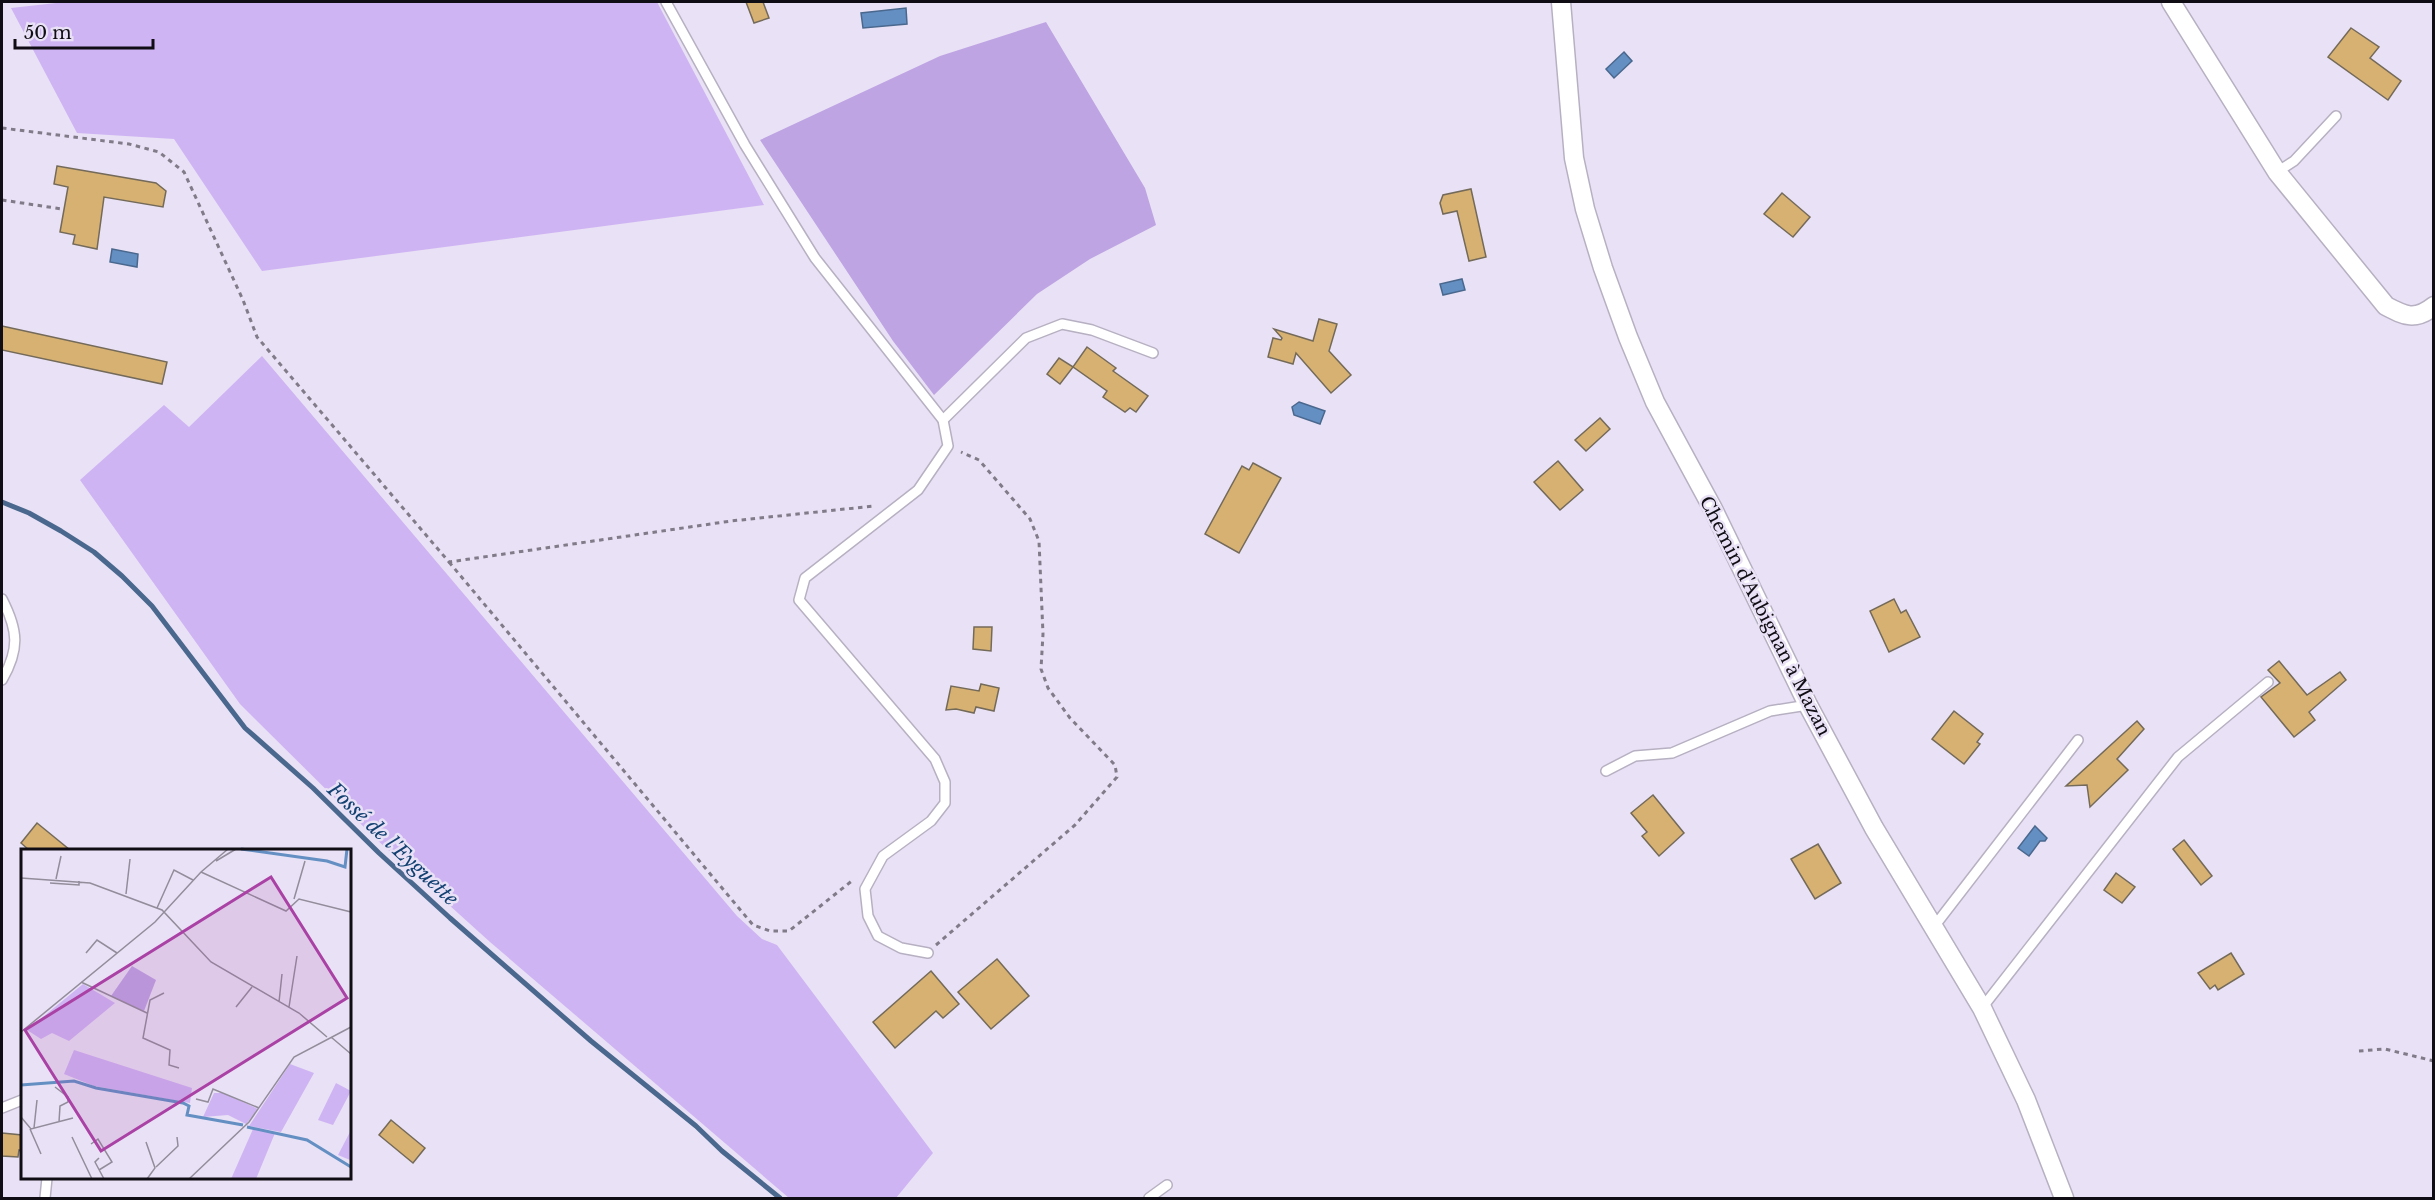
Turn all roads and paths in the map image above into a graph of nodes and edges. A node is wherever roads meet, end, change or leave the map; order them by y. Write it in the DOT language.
graph roads {
  1 [pos="666,2"];
  2 [pos="1561,2"];
  3 [pos="2171,2"];
  4 [pos="2336,116"];
  5 [pos="2,128"];
  6 [pos="2277,172"];
  7 [pos="2,201"];
  8 [pos="62,209"];
  9 [pos="2433,306"];
  10 [pos="1153,352"];
  11 [pos="943,420"];
  12 [pos="948,446"];
  13 [pos="901,504"];
  14 [pos="449,562"];
  15 [pos="2,599"];
  16 [pos="2,680"];
  17 [pos="2268,682"];
  18 [pos="1808,705"];
  19 [pos="2078,740"];
  20 [pos="1606,771"];
  21 [pos="855,878"];
  22 [pos="1933,928"];
  23 [pos="928,953"];
  24 [pos="1982,1008"];
  25 [pos="2359,1051"];
  26 [pos="2433,1060"];
  27 [pos="21,1100"];
  28 [pos="2,1108"];
  29 [pos="47,1179"];
  30 [pos="1167,1185"];
  31 [pos="45,1198"];
  32 [pos="1149,1198"];
  33 [pos="2064,1198"];
  1 -- 11 [label="lane"];
  2 -- 18 [label="street, Chemin d'Aubignan à Mazan"];
  3 -- 6 [label="street"];
  4 -- 6 [label="lane"];
  5 -- 14 [label="path"];
  6 -- 9 [label="street"];
  7 -- 8 [label="path"];
  10 -- 11 [label="lane"];
  11 -- 12 [label="lane"];
  12 -- 13 [label="lane"];
  12 -- 23 [label="path"];
  13 -- 14 [label="path"];
  13 -- 23 [label="lane"];
  14 -- 21 [label="path"];
  15 -- 16 [label="lane"];
  17 -- 24 [label="lane"];
  18 -- 20 [label="lane"];
  18 -- 22 [label="street, Chemin d'Aubignan à Mazan"];
  19 -- 22 [label="lane"];
  22 -- 24 [label="street, Chemin d'Aubignan à Mazan"];
  24 -- 33 [label="street, Chemin d'Aubignan à Mazan"];
  25 -- 26 [label="path"];
  27 -- 28 [label="lane"];
  29 -- 31 [label="lane"];
  30 -- 32 [label="lane"];
}
